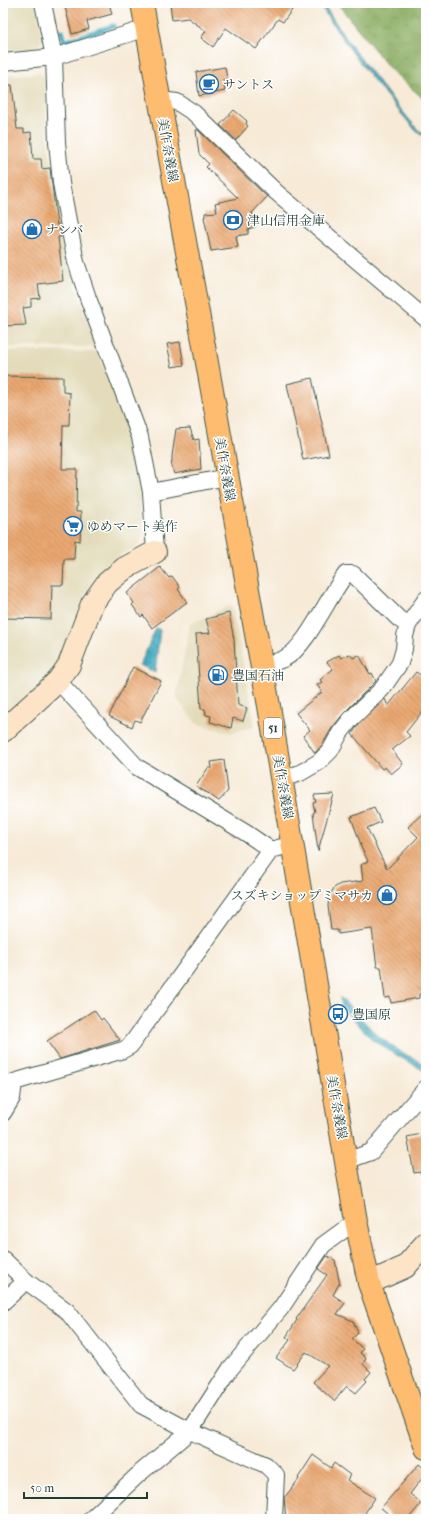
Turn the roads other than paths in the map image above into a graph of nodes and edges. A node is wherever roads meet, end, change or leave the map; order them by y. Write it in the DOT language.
graph roads {
  1 [pos="43,3"];
  2 [pos="142,3"];
  3 [pos="147,28"];
  4 [pos="54,57"];
  5 [pos="3,62"];
  6 [pos="160,100"];
  7 [pos="426,319"];
  8 [pos="227,477"];
  9 [pos="151,492"];
  10 [pos="155,552"];
  11 [pos="426,599"];
  12 [pos="408,625"];
  13 [pos="262,666"];
  14 [pos="58,681"];
  15 [pos="3,731"];
  16 [pos="282,778"];
  17 [pos="293,844"];
  18 [pos="271,850"];
  19 [pos="426,1088"];
  20 [pos="3,1113"];
  21 [pos="346,1161"];
  22 [pos="356,1221"];
  23 [pos="426,1243"];
  24 [pos="3,1259"];
  25 [pos="26,1282"];
  26 [pos="369,1283"];
  27 [pos="3,1302"];
  28 [pos="190,1431"];
  29 [pos="426,1448"];
  30 [pos="91,1519"];
  31 [pos="274,1519"];
  1 -- 4 [label="street"];
  2 -- 3 [label="main road, 美作奈義線 / 51"];
  3 -- 4 [label="street"];
  3 -- 6 [label="main road, 美作奈義線 / 51"];
  4 -- 5 [label="street"];
  4 -- 9 [label="street"];
  6 -- 7 [label="street"];
  6 -- 8 [label="main road, 美作奈義線 / 51"];
  8 -- 9 [label="street"];
  8 -- 13 [label="main road, 美作奈義線 / 51"];
  9 -- 10 [label="street"];
  10 -- 14 [label="street"];
  11 -- 12 [label="street"];
  12 -- 13 [label="street"];
  12 -- 16 [label="street"];
  13 -- 16 [label="main road, 美作奈義線 / 51"];
  14 -- 15 [label="street"];
  14 -- 18 [label="street"];
  16 -- 17 [label="main road, 美作奈義線 / 51"];
  17 -- 18 [label="street"];
  17 -- 21 [label="main road, 美作奈義線 / 51"];
  18 -- 20 [label="street"];
  19 -- 21 [label="street"];
  21 -- 22 [label="main road, 美作奈義線 / 51"];
  22 -- 26 [label="main road, 美作奈義線 / 51"];
  22 -- 28 [label="street"];
  23 -- 26 [label="street"];
  24 -- 25 [label="street"];
  25 -- 27 [label="street"];
  25 -- 28 [label="street"];
  26 -- 29 [label="main road, 美作奈義線 / 51"];
  28 -- 30 [label="street"];
  28 -- 31 [label="street"];
}
